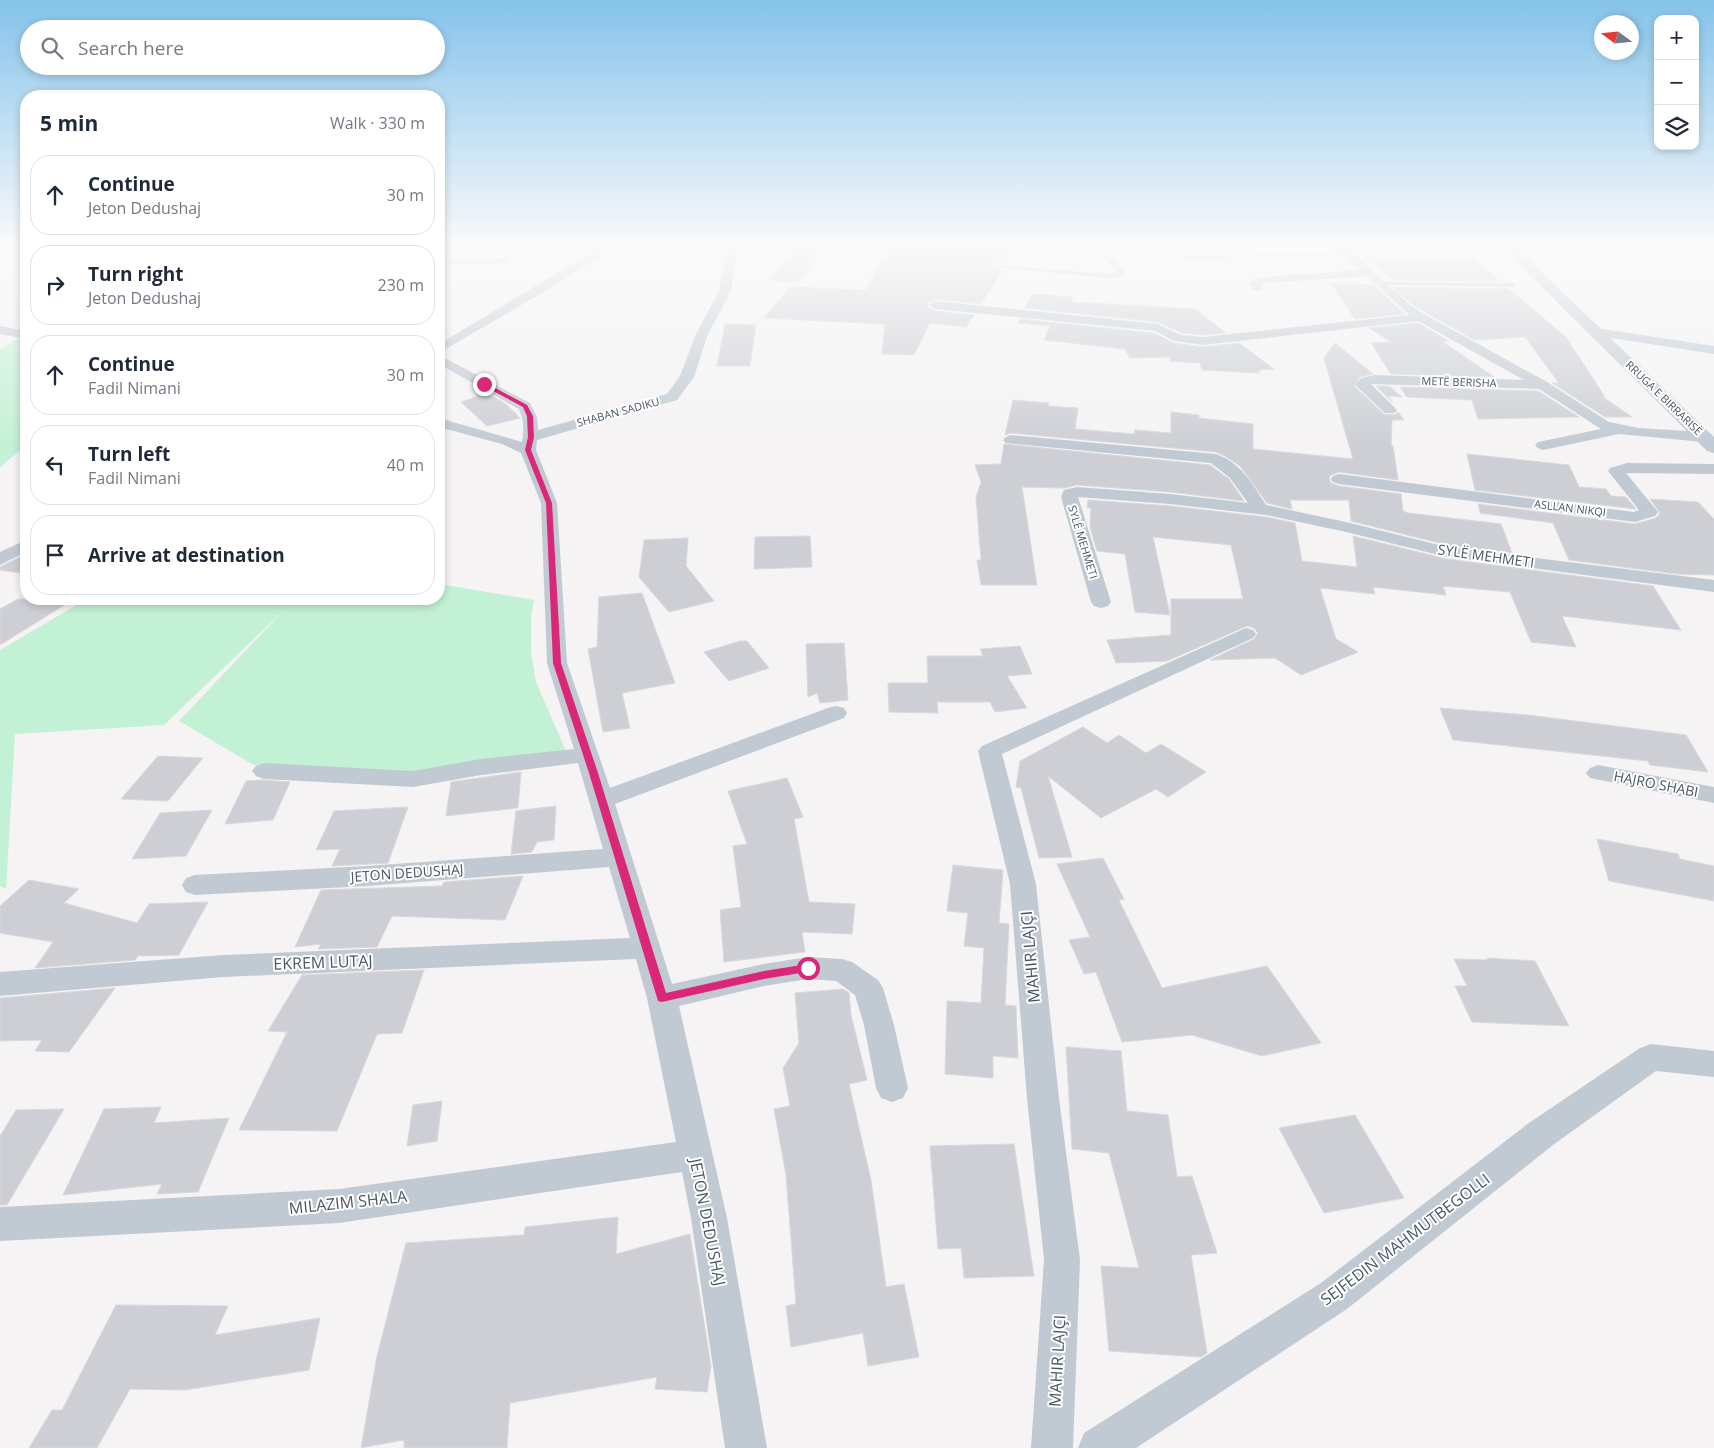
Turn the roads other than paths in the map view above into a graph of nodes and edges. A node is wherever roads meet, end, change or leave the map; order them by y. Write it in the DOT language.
graph roads {
  1 [pos="502,313"];
  2 [pos="713,313"];
  3 [pos="1008,313"];
  4 [pos="1415,313"];
  5 [pos="1576,313"];
  6 [pos="1420,316"];
  7 [pos="0,330"];
  8 [pos="1596,332"];
  9 [pos="20,333"];
  10 [pos="20,335"];
  11 [pos="0,344"];
  12 [pos="445,346"];
  13 [pos="1714,350"];
  14 [pos="445,362"];
  15 [pos="1542,386"];
  16 [pos="1390,410"];
  17 [pos="445,424"];
  18 [pos="1619,430"];
  19 [pos="1011,440"];
  20 [pos="1709,442"];
  21 [pos="529,444"];
  22 [pos="1543,445"];
  23 [pos="1714,469"];
  24 [pos="1339,479"];
  25 [pos="1261,510"];
  26 [pos="20,548"];
  27 [pos="0,560"];
  28 [pos="1714,586"];
  29 [pos="1101,602"];
  30 [pos="1246,634"];
  31 [pos="836,713"];
  32 [pos="587,754"];
  33 [pos="264,771"];
  34 [pos="1598,773"];
  35 [pos="1714,795"];
  36 [pos="601,800"];
  37 [pos="618,857"];
  38 [pos="195,885"];
  39 [pos="646,948"];
  40 [pos="0,984"];
  41 [pos="662,998"];
  42 [pos="1714,1064"];
  43 [pos="892,1088"];
  44 [pos="694,1155"];
  45 [pos="0,1224"];
  46 [pos="746,1448"];
  47 [pos="1052,1448"];
  48 [pos="1099,1448"];
  1 -- 12 [label="street"];
  2 -- 21 [label="street, SHABAN SADIKU"];
  3 -- 6 [label="street"];
  4 -- 6 [label="street, METË BERISHA"];
  5 -- 8 [label="street, RRUGA E BIRRARISË"];
  6 -- 15 [label="street, METË BERISHA"];
  7 -- 9 [label="street"];
  8 -- 13 [label="street"];
  8 -- 20 [label="street, RRUGA E BIRRARISË"];
  10 -- 11 [label="street"];
  14 -- 21 [label="street, JETON DEDUSHAJ"];
  15 -- 16 [label="street, METË BERISHA"];
  15 -- 18 [label="street, METË BERISHA"];
  17 -- 21 [label="street"];
  18 -- 20 [label="street, METË BERISHA"];
  18 -- 22 [label="street"];
  19 -- 25 [label="street"];
  21 -- 32 [label="street, JETON DEDUSHAJ"];
  23 -- 24 [label="street, ASLLAN NIKQI"];
  25 -- 28 [label="street, SYLË MEHMETI"];
  25 -- 29 [label="street, SYLË MEHMETI"];
  26 -- 27 [label="street"];
  30 -- 47 [label="street, MAHIR LAJÇI"];
  31 -- 36 [label="street"];
  32 -- 33 [label="street"];
  32 -- 36 [label="street, JETON DEDUSHAJ"];
  34 -- 35 [label="street, HAJRO SHABI"];
  36 -- 37 [label="street, JETON DEDUSHAJ"];
  37 -- 38 [label="street, JETON DEDUSHAJ"];
  37 -- 39 [label="street, JETON DEDUSHAJ"];
  39 -- 40 [label="street, EKREM LUTAJ"];
  39 -- 41 [label="street, JETON DEDUSHAJ"];
  41 -- 43 [label="street"];
  41 -- 44 [label="street, JETON DEDUSHAJ"];
  42 -- 48 [label="street, SEJFEDIN MAHMUTBEGOLLI"];
  44 -- 45 [label="street, MILAZIM SHALA"];
  44 -- 46 [label="street, JETON DEDUSHAJ"];
}
